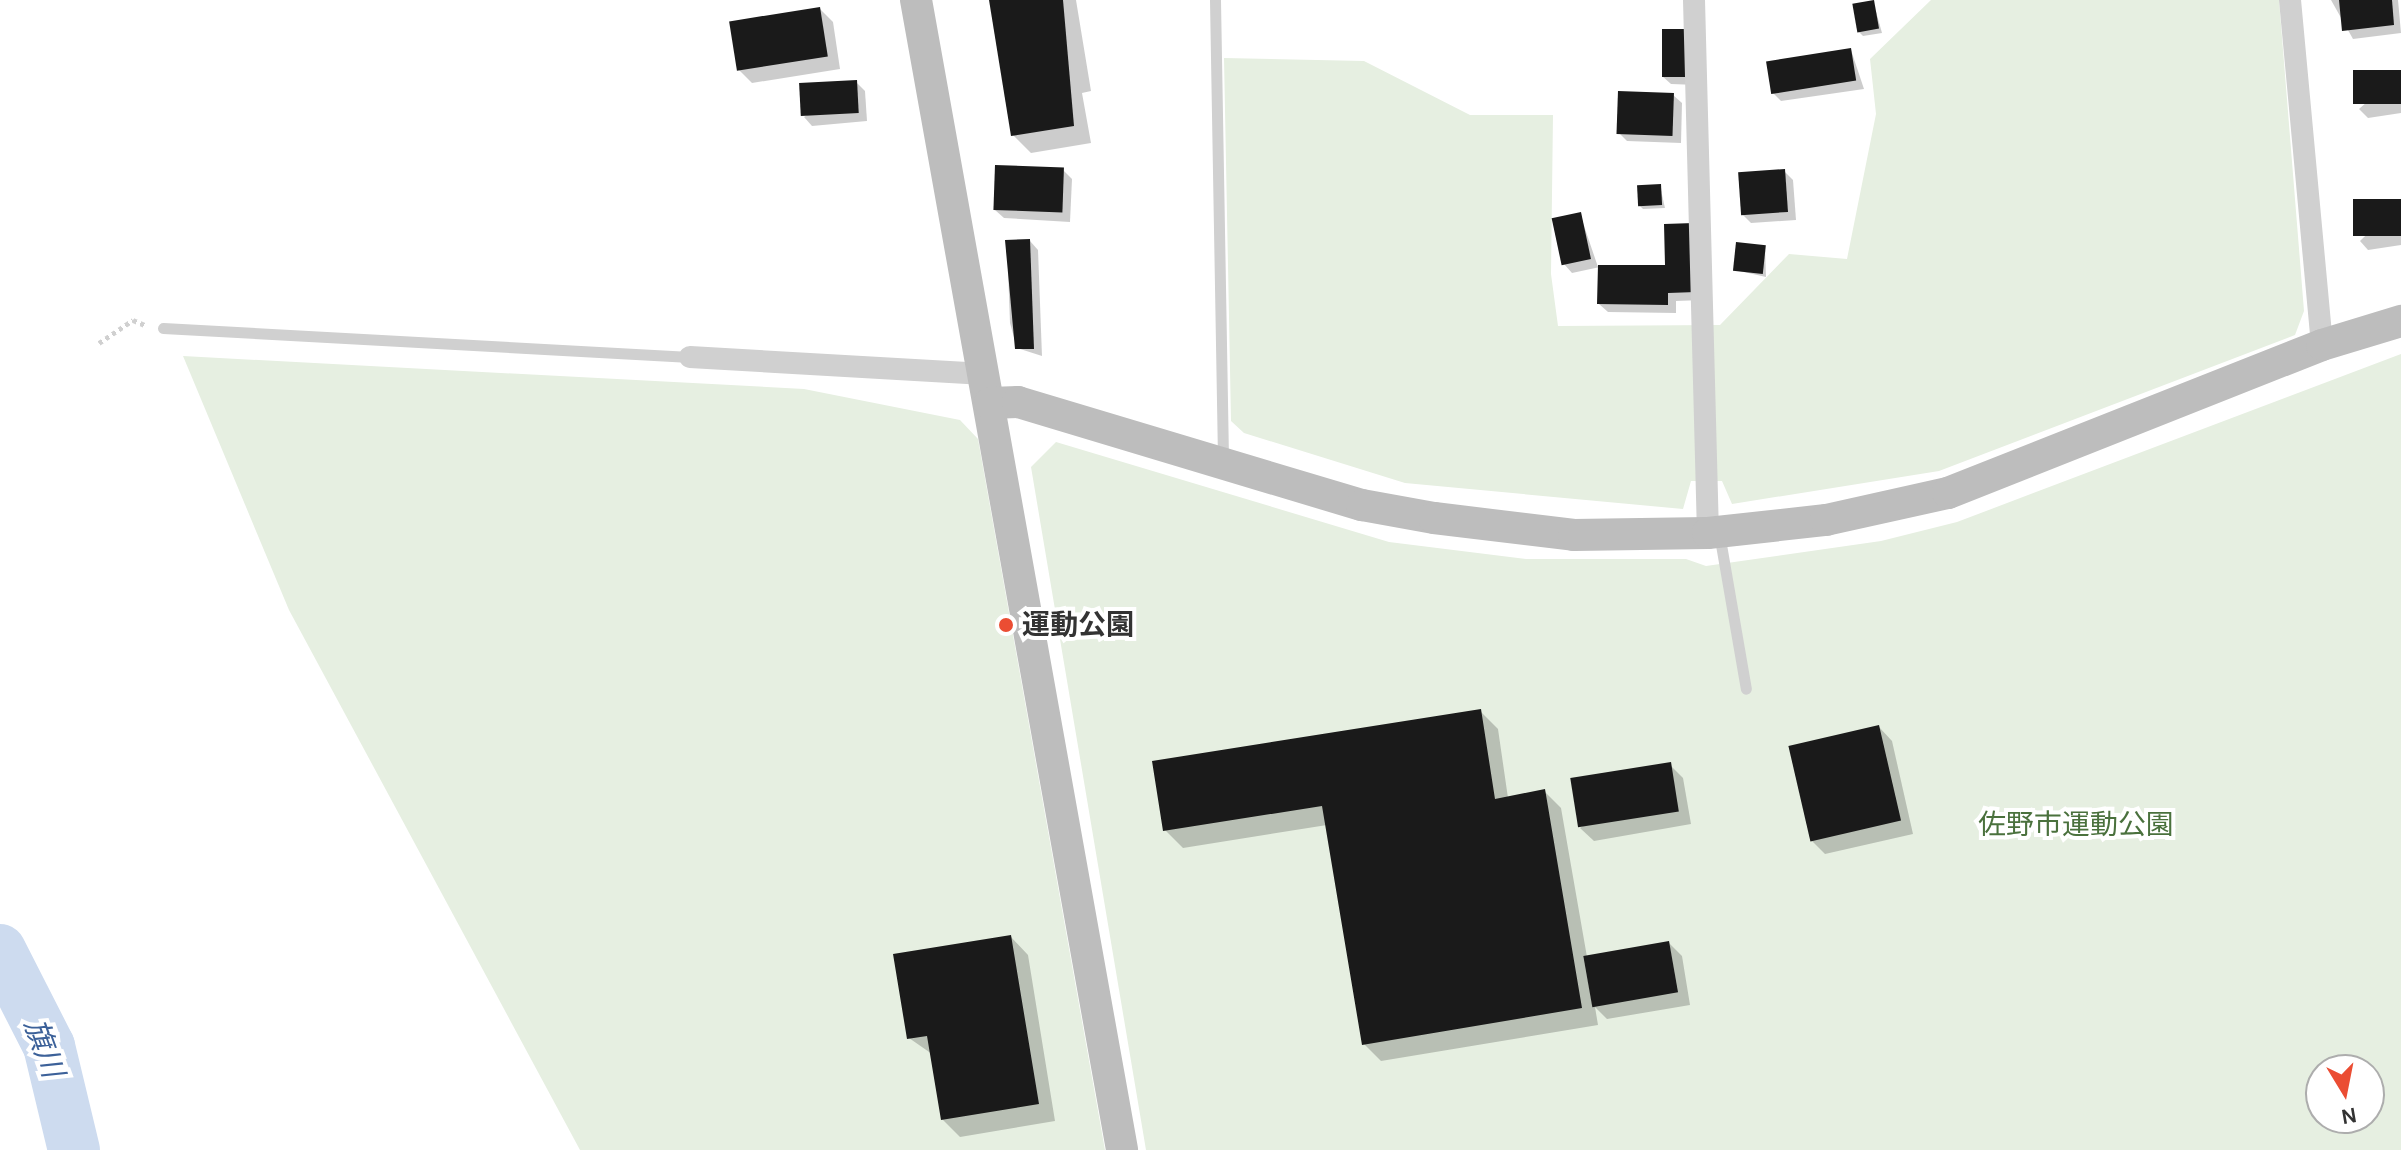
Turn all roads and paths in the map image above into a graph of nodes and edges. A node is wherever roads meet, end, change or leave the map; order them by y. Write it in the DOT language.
graph roads {
  1 [pos="916,0"];
  2 [pos="1215,0"];
  3 [pos="1694,0"];
  4 [pos="2290,0"];
  5 [pos="133,320"];
  6 [pos="2401,321"];
  7 [pos="163,328"];
  8 [pos="99,343"];
  9 [pos="2322,345"];
  10 [pos="690,357"];
  11 [pos="987,388"];
  12 [pos="1223,465"];
  13 [pos="1714,533"];
  14 [pos="1746,689"];
  15 [pos="1122,1150"];
  1 -- 11 [label="street"];
  2 -- 12 [label="lane"];
  3 -- 13 [label="street"];
  4 -- 9 [label="street"];
  5 -- 8 [label="path"];
  6 -- 9 [label="street"];
  7 -- 10 [label="lane"];
  9 -- 13 [label="street"];
  10 -- 11 [label="street"];
  11 -- 12 [label="street"];
  11 -- 15 [label="street"];
  12 -- 13 [label="street"];
  13 -- 14 [label="lane"];
}
